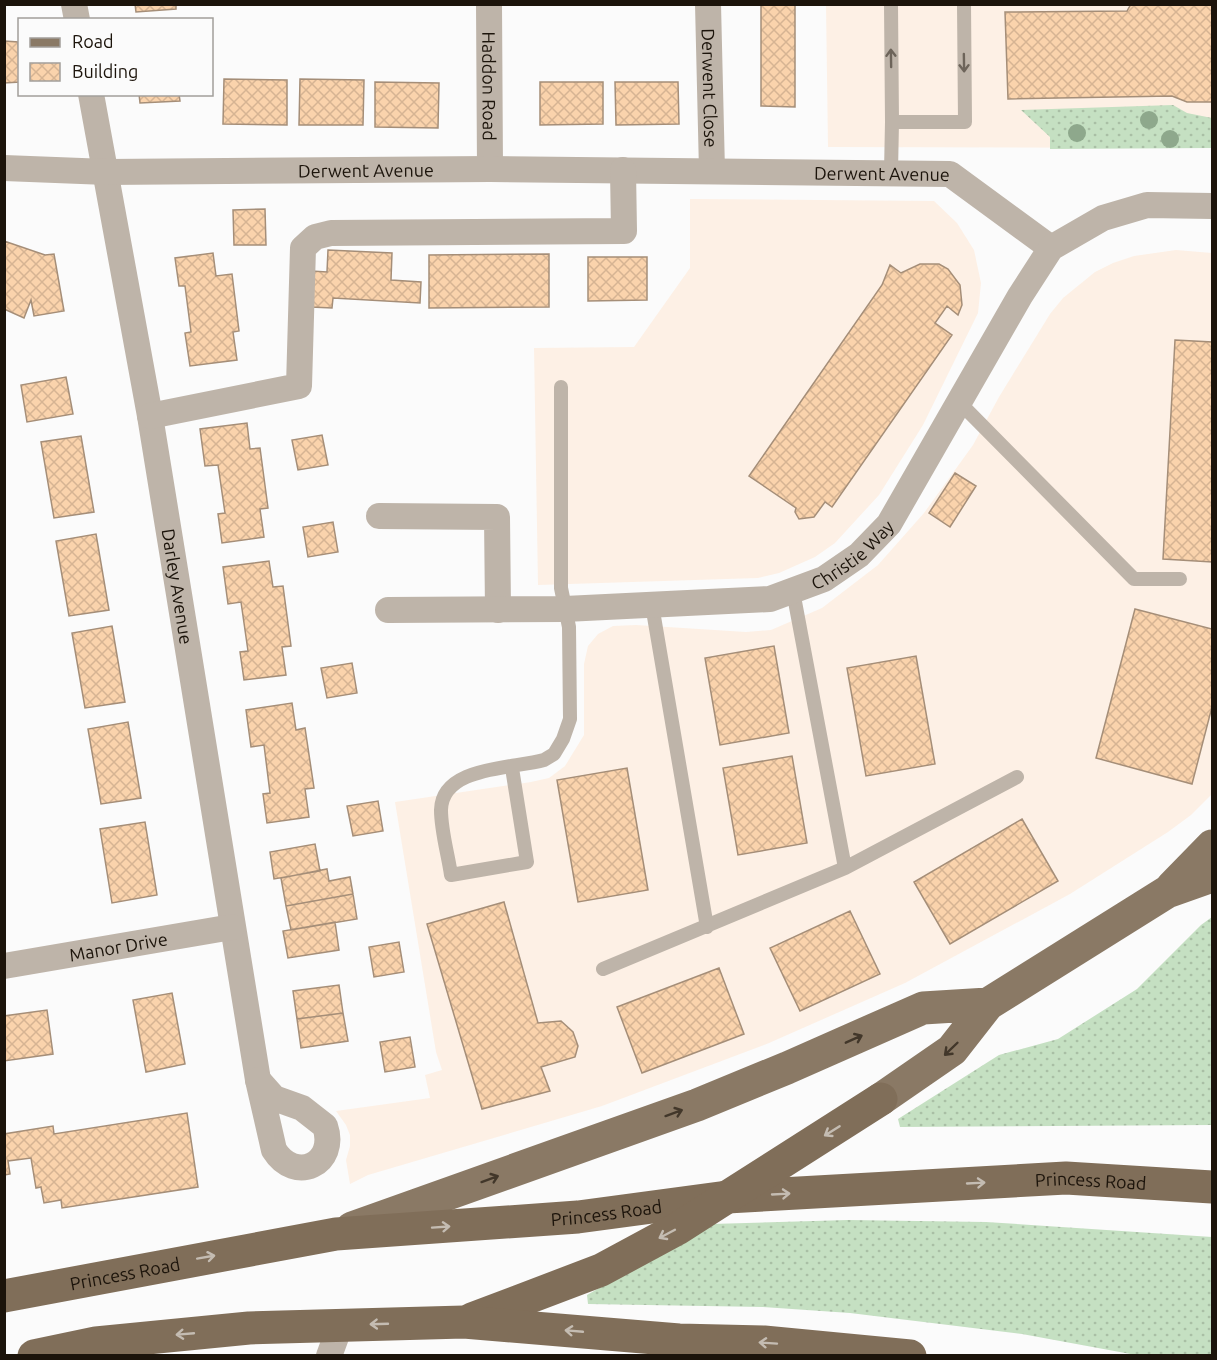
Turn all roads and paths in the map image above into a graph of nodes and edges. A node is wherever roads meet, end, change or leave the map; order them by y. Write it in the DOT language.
graph roads {
  1 [pos="489,4"];
  2 [pos="708,4"];
  3 [pos="891,4"];
  4 [pos="964,4"];
  5 [pos="91,96"];
  6 [pos="892,122"];
  7 [pos="4,168"];
  8 [pos="490,169"];
  9 [pos="623,170"];
  10 [pos="712,171"];
  11 [pos="106,172"];
  12 [pos="891,172"];
  13 [pos="1212,206"];
  14 [pos="1051,248"];
  15 [pos="561,387"];
  16 [pos="960,403"];
  17 [pos="150,416"];
  18 [pos="379,516"];
  19 [pos="1180,579"];
  20 [pos="793,591"];
  21 [pos="652,605"];
  22 [pos="565,609"];
  23 [pos="388,610"];
  24 [pos="498,610"];
  25 [pos="512,768"];
  26 [pos="1017,777"];
  27 [pos="1212,846"];
  28 [pos="845,868"];
  29 [pos="1212,876"];
  30 [pos="1167,892"];
  31 [pos="232,927"];
  32 [pos="707,927"];
  33 [pos="4,966"];
  34 [pos="603,969"];
  35 [pos="988,1004"];
  36 [pos="258,1080"];
  37 [pos="881,1100"];
  38 [pos="1212,1187"];
  39 [pos="727,1197"];
  40 [pos="336,1234"];
  41 [pos="4,1296"];
  42 [pos="464,1322"];
  43 [pos="335,1341"];
  44 [pos="730,1348"];
  45 [pos="821,1352"];
  46 [pos="34,1356"];
  47 [pos="910,1356"];
  1 -- 8 [label="street, Haddon Road"];
  2 -- 10 [label="street, Derwent Close"];
  6 -- 3 [label="lane, one-way"];
  4 -- 6 [label="lane, one-way"];
  5 -- 11 [label="street, Darley Avenue"];
  6 -- 12 [label="lane"];
  7 -- 11 [label="street"];
  8 -- 9 [label="street, Derwent Avenue"];
  8 -- 11 [label="street, Derwent Avenue"];
  9 -- 10 [label="street, Derwent Avenue"];
  9 -- 17 [label="street"];
  10 -- 12 [label="street, Derwent Avenue"];
  11 -- 17 [label="street, Darley Avenue"];
  12 -- 14 [label="street, Derwent Avenue"];
  13 -- 14 [label="street"];
  14 -- 16 [label="street, Christie Way"];
  15 -- 22 [label="lane"];
  16 -- 19 [label="lane"];
  16 -- 20 [label="street, Christie Way"];
  17 -- 31 [label="street, Darley Avenue"];
  18 -- 24 [label="street"];
  20 -- 21 [label="street, Christie Way"];
  20 -- 28 [label="lane"];
  21 -- 22 [label="street, Christie Way"];
  21 -- 32 [label="lane"];
  22 -- 24 [label="street, Christie Way"];
  22 -- 25 [label="lane"];
  23 -- 24 [label="street, Christie Way"];
  25 -- 25 [label="lane"];
  26 -- 28 [label="lane"];
  27 -- 30 [label="main road"];
  28 -- 32 [label="lane"];
  29 -- 30 [label="main road"];
  30 -- 35 [label="main road"];
  31 -- 33 [label="street, Manor Drive"];
  31 -- 36 [label="street, Darley Avenue"];
  32 -- 34 [label="lane"];
  35 -- 37 [label="main road, one-way"];
  40 -- 35 [label="main road, one-way"];
  37 -- 39 [label="highway, one-way"];
  39 -- 38 [label="highway, Princess Road, one-way"];
  40 -- 39 [label="highway, Princess Road, one-way"];
  39 -- 42 [label="highway, one-way"];
  41 -- 40 [label="highway, Princess Road, one-way"];
  42 -- 43 [label="highway, one-way"];
  44 -- 42 [label="highway, one-way"];
  43 -- 46 [label="highway, one-way"];
  45 -- 44 [label="highway, one-way"];
  45 -- 47 [label="highway"];
}
